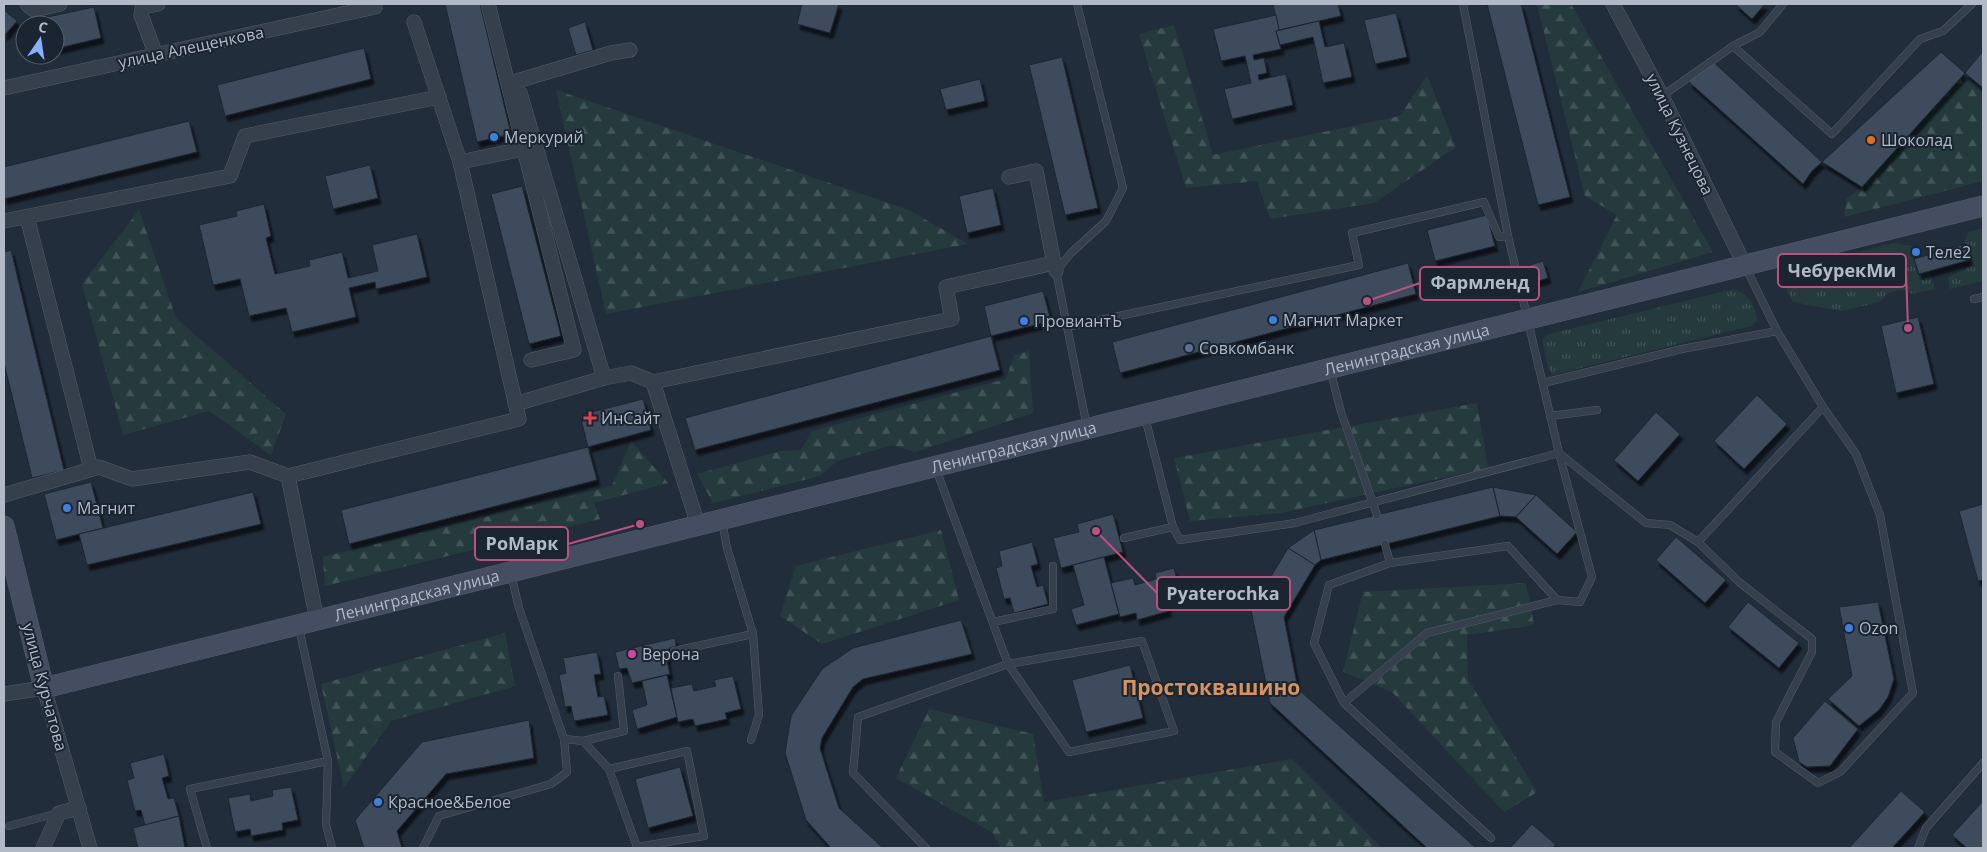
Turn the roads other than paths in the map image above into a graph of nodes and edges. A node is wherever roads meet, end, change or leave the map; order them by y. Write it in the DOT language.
graph roads {
  1 [pos="26,4"];
  2 [pos="60,4"];
  3 [pos="158,4"];
  4 [pos="375,4"];
  5 [pos="488,4"];
  6 [pos="497,4"];
  7 [pos="1077,4"];
  8 [pos="1463,4"];
  9 [pos="1613,4"];
  10 [pos="1783,4"];
  11 [pos="1972,4"];
  12 [pos="143,6"];
  13 [pos="414,22"];
  14 [pos="1732,46"];
  15 [pos="630,50"];
  16 [pos="156,55"];
  17 [pos="517,81"];
  18 [pos="4,88"];
  19 [pos="1662,96"];
  20 [pos="439,97"];
  21 [pos="530,148"];
  22 [pos="460,162"];
  23 [pos="1009,177"];
  24 [pos="1983,206"];
  25 [pos="27,217"];
  26 [pos="4,221"];
  27 [pos="1508,236"];
  28 [pos="1745,266"];
  29 [pos="1055,267"];
  30 [pos="1983,297"];
  31 [pos="1974,299"];
  32 [pos="1528,320"];
  33 [pos="1068,327"];
  34 [pos="1778,331"];
  35 [pos="531,360"];
  36 [pos="1330,369"];
  37 [pos="604,378"];
  38 [pos="653,382"];
  39 [pos="1542,383"];
  40 [pos="515,404"];
  41 [pos="1823,407"];
  42 [pos="1597,410"];
  43 [pos="1144,415"];
  44 [pos="1550,416"];
  45 [pos="1088,428"];
  46 [pos="1559,452"];
  47 [pos="935,466"];
  48 [pos="91,469"];
  49 [pos="288,476"];
  50 [pos="4,495"];
  51 [pos="1374,503"];
  52 [pos="1377,515"];
  53 [pos="722,519"];
  54 [pos="698,525"];
  55 [pos="4,526"];
  56 [pos="1173,527"];
  57 [pos="1124,538"];
  58 [pos="1698,542"];
  59 [pos="1385,544"];
  60 [pos="1390,563"];
  61 [pos="1053,566"];
  62 [pos="511,572"];
  63 [pos="1557,600"];
  64 [pos="317,620"];
  65 [pos="993,622"];
  66 [pos="298,624"];
  67 [pos="753,634"];
  68 [pos="674,651"];
  69 [pos="1008,664"];
  70 [pos="618,676"];
  71 [pos="44,688"];
  72 [pos="4,694"];
  73 [pos="1344,703"];
  74 [pos="564,739"];
  75 [pos="751,740"];
  76 [pos="583,741"];
  77 [pos="328,761"];
  78 [pos="1983,763"];
  79 [pos="609,770"];
  80 [pos="79,808"];
  81 [pos="59,813"];
  82 [pos="10,826"];
  83 [pos="1491,838"];
  84 [pos="43,848"];
  85 [pos="90,848"];
  86 [pos="207,848"];
  87 [pos="332,848"];
  88 [pos="423,848"];
  89 [pos="926,848"];
  90 [pos="1918,848"];
  1 -- 2 [label="street"];
  3 -- 12 [label="street"];
  4 -- 16 [label="street, улица Алещенкова"];
  5 -- 21 [label="street"];
  6 -- 17 [label="street"];
  7 -- 29 [label="lane"];
  8 -- 27 [label="lane"];
  9 -- 19 [label="street, улица Кузнецова"];
  10 -- 14 [label="lane"];
  11 -- 14 [label="lane"];
  12 -- 16 [label="street"];
  13 -- 20 [label="street"];
  14 -- 19 [label="lane"];
  15 -- 17 [label="street"];
  16 -- 18 [label="street, улица Алещенкова"];
  17 -- 21 [label="street"];
  19 -- 28 [label="street, улица Кузнецова"];
  20 -- 22 [label="street"];
  20 -- 25 [label="street"];
  21 -- 22 [label="street"];
  21 -- 35 [label="street"];
  21 -- 37 [label="street"];
  22 -- 40 [label="street"];
  23 -- 29 [label="street"];
  24 -- 28 [label="main road, Ленинградская улица"];
  25 -- 26 [label="street"];
  25 -- 48 [label="street"];
  27 -- 32 [label="lane"];
  27 -- 33 [label="lane"];
  28 -- 32 [label="main road, Ленинградская улица"];
  28 -- 34 [label="lane"];
  29 -- 33 [label="lane"];
  29 -- 38 [label="street"];
  30 -- 31 [label="lane"];
  32 -- 36 [label="main road, Ленинградская улица"];
  32 -- 39 [label="lane"];
  33 -- 45 [label="lane"];
  34 -- 39 [label="lane"];
  34 -- 41 [label="lane"];
  36 -- 43 [label="main road, Ленинградская улица"];
  36 -- 51 [label="lane"];
  37 -- 38 [label="street"];
  37 -- 40 [label="street"];
  38 -- 54 [label="street"];
  39 -- 44 [label="lane"];
  40 -- 49 [label="street"];
  41 -- 58 [label="lane"];
  41 -- 58 [label="lane"];
  42 -- 44 [label="lane"];
  43 -- 45 [label="main road, Ленинградская улица"];
  43 -- 56 [label="lane"];
  44 -- 46 [label="lane"];
  45 -- 47 [label="main road, Ленинградская улица"];
  46 -- 51 [label="lane"];
  46 -- 58 [label="lane"];
  46 -- 63 [label="lane"];
  47 -- 53 [label="main road, Ленинградская улица"];
  47 -- 65 [label="lane"];
  48 -- 49 [label="street"];
  48 -- 50 [label="street"];
  49 -- 64 [label="street"];
  51 -- 52 [label="lane"];
  51 -- 56 [label="lane"];
  53 -- 54 [label="main road, Ленинградская улица"];
  53 -- 67 [label="lane"];
  54 -- 62 [label="main road, Ленинградская улица"];
  55 -- 71 [label="main road, улица Курчатова"];
  56 -- 57 [label="lane"];
  59 -- 60 [label="lane"];
  60 -- 63 [label="lane"];
  60 -- 73 [label="lane"];
  61 -- 65 [label="lane"];
  62 -- 64 [label="main road, Ленинградская улица"];
  62 -- 74 [label="lane"];
  63 -- 73 [label="lane"];
  64 -- 66 [label="main road, Ленинградская улица"];
  65 -- 69 [label="lane"];
  66 -- 71 [label="main road, Ленинградская улица"];
  66 -- 77 [label="lane"];
  67 -- 68 [label="lane"];
  67 -- 75 [label="lane"];
  69 -- 69 [label="lane"];
  69 -- 89 [label="lane"];
  70 -- 76 [label="lane"];
  71 -- 72 [label="street"];
  71 -- 80 [label="street, улица Курчатова"];
  73 -- 83 [label="lane"];
  74 -- 76 [label="lane"];
  74 -- 88 [label="lane"];
  76 -- 79 [label="lane"];
  77 -- 86 [label="lane"];
  77 -- 87 [label="lane"];
  78 -- 90 [label="lane"];
  79 -- 79 [label="lane"];
  80 -- 81 [label="street"];
  80 -- 85 [label="street, улица Курчатова"];
  81 -- 82 [label="lane"];
  81 -- 84 [label="street"];
}
